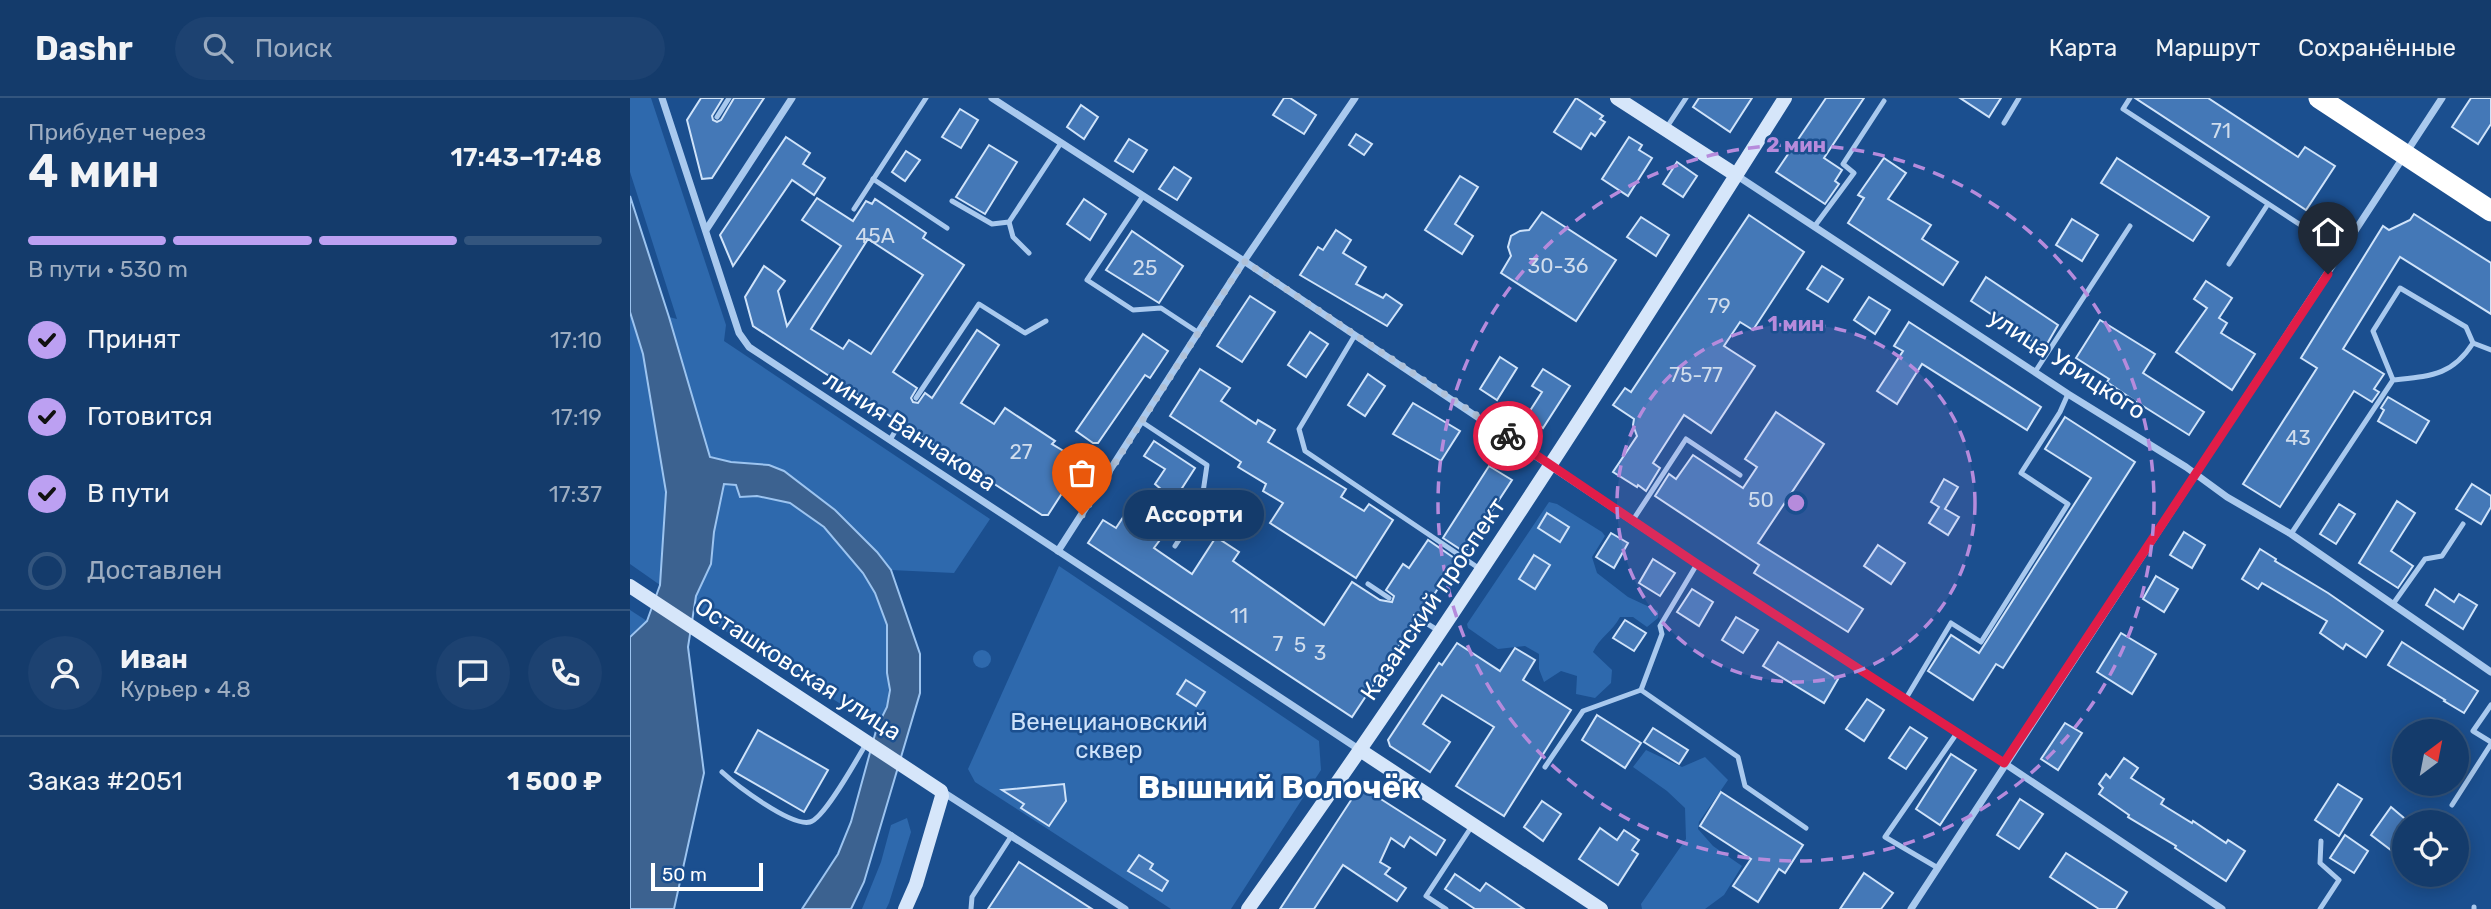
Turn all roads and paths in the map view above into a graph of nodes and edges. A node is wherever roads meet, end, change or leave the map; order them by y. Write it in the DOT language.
graph roads {
  1 [pos="662,98"];
  2 [pos="729,98"];
  3 [pos="792,98"];
  4 [pos="926,98"];
  5 [pos="992,98"];
  6 [pos="1355,98"];
  7 [pos="1617,98"];
  8 [pos="1686,98"];
  9 [pos="1785,98"];
  10 [pos="2019,98"];
  11 [pos="2130,98"];
  12 [pos="2319,98"];
  13 [pos="2442,98"];
  14 [pos="1884,101"];
  15 [pos="717,117"];
  16 [pos="2004,122"];
  17 [pos="1665,130"];
  18 [pos="1061,142"];
  19 [pos="2405,154"];
  20 [pos="1736,175"];
  21 [pos="873,179"];
  22 [pos="1143,196"];
  23 [pos="952,201"];
  24 [pos="2268,204"];
  25 [pos="854,209"];
  26 [pos="2491,211"];
  27 [pos="1009,222"];
  28 [pos="2130,226"];
  29 [pos="1814,227"];
  30 [pos="947,228"];
  31 [pos="706,230"];
  32 [pos="2342,252"];
  33 [pos="1029,253"];
  34 [pos="1244,261"];
  35 [pos="2229,264"];
  36 [pos="1046,321"];
  37 [pos="1199,332"];
  38 [pos="1355,335"];
  39 [pos="2473,343"];
  40 [pos="2491,350"];
  41 [pos="2035,372"];
  42 [pos="2393,380"];
  43 [pos="2068,394"];
  44 [pos="916,398"];
  45 [pos="1142,422"];
  46 [pos="900,423"];
  47 [pos="890,440"];
  48 [pos="1550,465"];
  49 [pos="1740,475"];
  50 [pos="2194,475"];
  51 [pos="1633,520"];
  52 [pos="2463,524"];
  53 [pos="2291,534"];
  54 [pos="1175,546"];
  55 [pos="1058,551"];
  56 [pos="1697,564"];
  57 [pos="1480,569"];
  58 [pos="1368,584"];
  59 [pos="635,589"];
  60 [pos="1389,598"];
  61 [pos="2393,604"];
  62 [pos="1418,618"];
  63 [pos="1438,631"];
  64 [pos="2491,672"];
  65 [pos="1641,690"];
  66 [pos="1905,700"];
  67 [pos="2491,705"];
  68 [pos="1957,733"];
  69 [pos="868,741"];
  70 [pos="2491,743"];
  71 [pos="1360,750"];
  72 [pos="2004,763"];
  73 [pos="1545,767"];
  74 [pos="722,772"];
  75 [pos="941,791"];
  76 [pos="2452,806"];
  77 [pos="1474,824"];
  78 [pos="1806,828"];
  79 [pos="1012,835"];
  80 [pos="2321,841"];
  81 [pos="1938,868"];
  82 [pos="905,909"];
  83 [pos="971,909"];
  84 [pos="1125,909"];
  85 [pos="1248,909"];
  86 [pos="1446,909"];
  87 [pos="1600,909"];
  88 [pos="1911,909"];
  89 [pos="2222,909"];
  90 [pos="2320,909"];
  1 -- 31 [label="street, линия Ванчакова"];
  2 -- 15 [label="lane"];
  3 -- 31 [label="street"];
  4 -- 21 [label="lane"];
  5 -- 18 [label="street"];
  6 -- 34 [label="street"];
  7 -- 17 [label="main road, улица Урицкого"];
  8 -- 17 [label="lane"];
  9 -- 20 [label="main road, Казанский проспект"];
  10 -- 16 [label="lane"];
  11 -- 24 [label="lane"];
  12 -- 19 [label="highway"];
  13 -- 19 [label="street"];
  14 -- 29 [label="lane"];
  17 -- 20 [label="main road, улица Урицкого"];
  18 -- 22 [label="street"];
  18 -- 27 [label="lane"];
  19 -- 26 [label="highway"];
  19 -- 32 [label="street"];
  20 -- 29 [label="street, улица Урицкого"];
  20 -- 48 [label="main road, Казанский проспект"];
  21 -- 25 [label="lane"];
  21 -- 30 [label="lane"];
  22 -- 34 [label="street"];
  22 -- 37 [label="lane"];
  23 -- 27 [label="lane"];
  24 -- 32 [label="lane"];
  24 -- 35 [label="lane"];
  27 -- 33 [label="lane"];
  28 -- 41 [label="lane"];
  29 -- 41 [label="street, улица Урицкого"];
  31 -- 47 [label="street, линия Ванчакова"];
  32 -- 50 [label="street"];
  34 -- 37 [label="street"];
  34 -- 38 [label="street"];
  36 -- 44 [label="lane"];
  37 -- 45 [label="street"];
  38 -- 48 [label="street"];
  38 -- 57 [label="lane"];
  39 -- 40 [label="lane"];
  39 -- 42 [label="lane"];
  39 -- 42 [label="lane"];
  41 -- 43 [label="street, улица Урицкого"];
  42 -- 53 [label="lane"];
  43 -- 50 [label="street, улица Урицкого"];
  43 -- 66 [label="lane"];
  45 -- 54 [label="lane"];
  45 -- 55 [label="street"];
  46 -- 47 [label="lane"];
  47 -- 55 [label="street, линия Ванчакова"];
  48 -- 51 [label="street"];
  48 -- 57 [label="main road, Казанский проспект"];
  49 -- 51 [label="lane"];
  50 -- 53 [label="street, улица Урицкого"];
  50 -- 72 [label="street"];
  51 -- 56 [label="street"];
  52 -- 61 [label="lane"];
  53 -- 61 [label="street, улица Урицкого"];
  55 -- 71 [label="street, линия Ванчакова"];
  56 -- 65 [label="lane"];
  56 -- 66 [label="street"];
  57 -- 63 [label="main road, Казанский проспект"];
  58 -- 60 [label="lane"];
  59 -- 69 [label="main road, Осташковская улица"];
  61 -- 64 [label="street, улица Урицкого"];
  62 -- 63 [label="lane"];
  63 -- 71 [label="main road, Казанский проспект"];
  65 -- 73 [label="lane"];
  65 -- 78 [label="lane"];
  66 -- 68 [label="street"];
  67 -- 70 [label="lane"];
  68 -- 72 [label="street"];
  68 -- 81 [label="lane"];
  69 -- 74 [label="lane"];
  69 -- 75 [label="main road, Осташковская улица"];
  70 -- 76 [label="lane"];
  71 -- 77 [label="main road"];
  71 -- 85 [label="main road, Казанский проспект"];
  72 -- 81 [label="street"];
  72 -- 89 [label="street"];
  75 -- 79 [label="street"];
  75 -- 82 [label="main road"];
  77 -- 86 [label="lane"];
  77 -- 87 [label="main road"];
  79 -- 83 [label="lane"];
  79 -- 84 [label="street"];
  80 -- 90 [label="lane"];
  81 -- 88 [label="street"];
}
